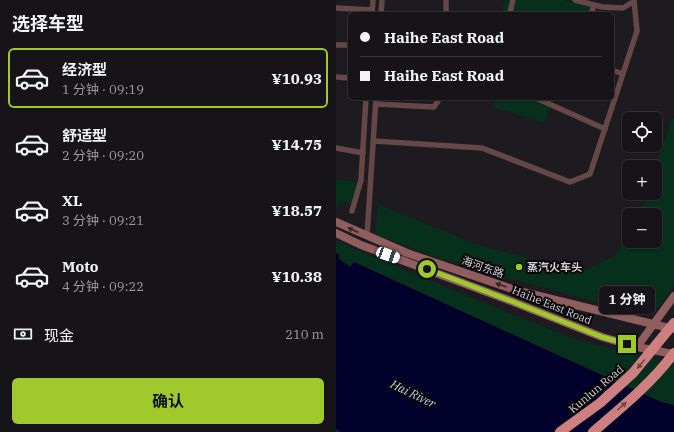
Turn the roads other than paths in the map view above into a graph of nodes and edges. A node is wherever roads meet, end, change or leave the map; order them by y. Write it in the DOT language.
graph roads {
  1 [pos="373,0"];
  2 [pos="382,0"];
  3 [pos="446,0"];
  4 [pos="514,0"];
  5 [pos="575,0"];
  6 [pos="633,1"];
  7 [pos="594,5"];
  8 [pos="336,8"];
  9 [pos="372,12"];
  10 [pos="381,12"];
  11 [pos="446,12"];
  12 [pos="510,12"];
  13 [pos="592,12"];
  14 [pos="336,45"];
  15 [pos="348,45"];
  16 [pos="614,71"];
  17 [pos="623,74"];
  18 [pos="336,77"];
  19 [pos="348,78"];
  20 [pos="366,100"];
  21 [pos="439,100"];
  22 [pos="540,100"];
  23 [pos="376,101"];
  24 [pos="605,129"];
  25 [pos="374,140"];
  26 [pos="336,148"];
  27 [pos="363,153"];
  28 [pos="352,211"];
  29 [pos="336,222"];
  30 [pos="336,233"];
  31 [pos="367,236"];
  32 [pos="674,296"];
  33 [pos="661,315"];
  34 [pos="634,320"];
  35 [pos="674,323"];
  36 [pos="654,325"];
  37 [pos="674,329"];
  38 [pos="637,347"];
  39 [pos="654,350"];
  40 [pos="674,354"];
  41 [pos="560,432"];
  42 [pos="593,432"];
  1 -- 9 [label="street"];
  2 -- 10 [label="street"];
  3 -- 11 [label="street"];
  4 -- 12 [label="street"];
  5 -- 7 [label="street"];
  6 -- 7 [label="street"];
  6 -- 17 [label="street"];
  7 -- 13 [label="street"];
  8 -- 9 [label="street"];
  14 -- 15 [label="street"];
  16 -- 17 [label="street"];
  17 -- 24 [label="street"];
  18 -- 19 [label="street"];
  20 -- 27 [label="street"];
  21 -- 23 [label="street"];
  22 -- 24 [label="street"];
  23 -- 25 [label="street"];
  24 -- 25 [label="street"];
  25 -- 31 [label="street"];
  26 -- 27 [label="street"];
  27 -- 28 [label="street"];
  31 -- 29 [label="main road, 海河东路, one-way"];
  30 -- 38 [label="main road, Haihe East Road"];
  34 -- 31 [label="main road, 海河东路, one-way"];
  32 -- 33 [label="main road"];
  33 -- 34 [label="main road"];
  33 -- 36 [label="main road"];
  34 -- 36 [label="main road, 海河东路"];
  35 -- 41 [label="highway, Kunlun Road, one-way"];
  36 -- 37 [label="main road, 海河东路"];
  36 -- 38 [label="main road"];
  36 -- 39 [label="main road"];
  38 -- 39 [label="main road, Haihe East Road"];
  39 -- 40 [label="main road, Haihe East Road"];
  42 -- 40 [label="highway, one-way"];
}
